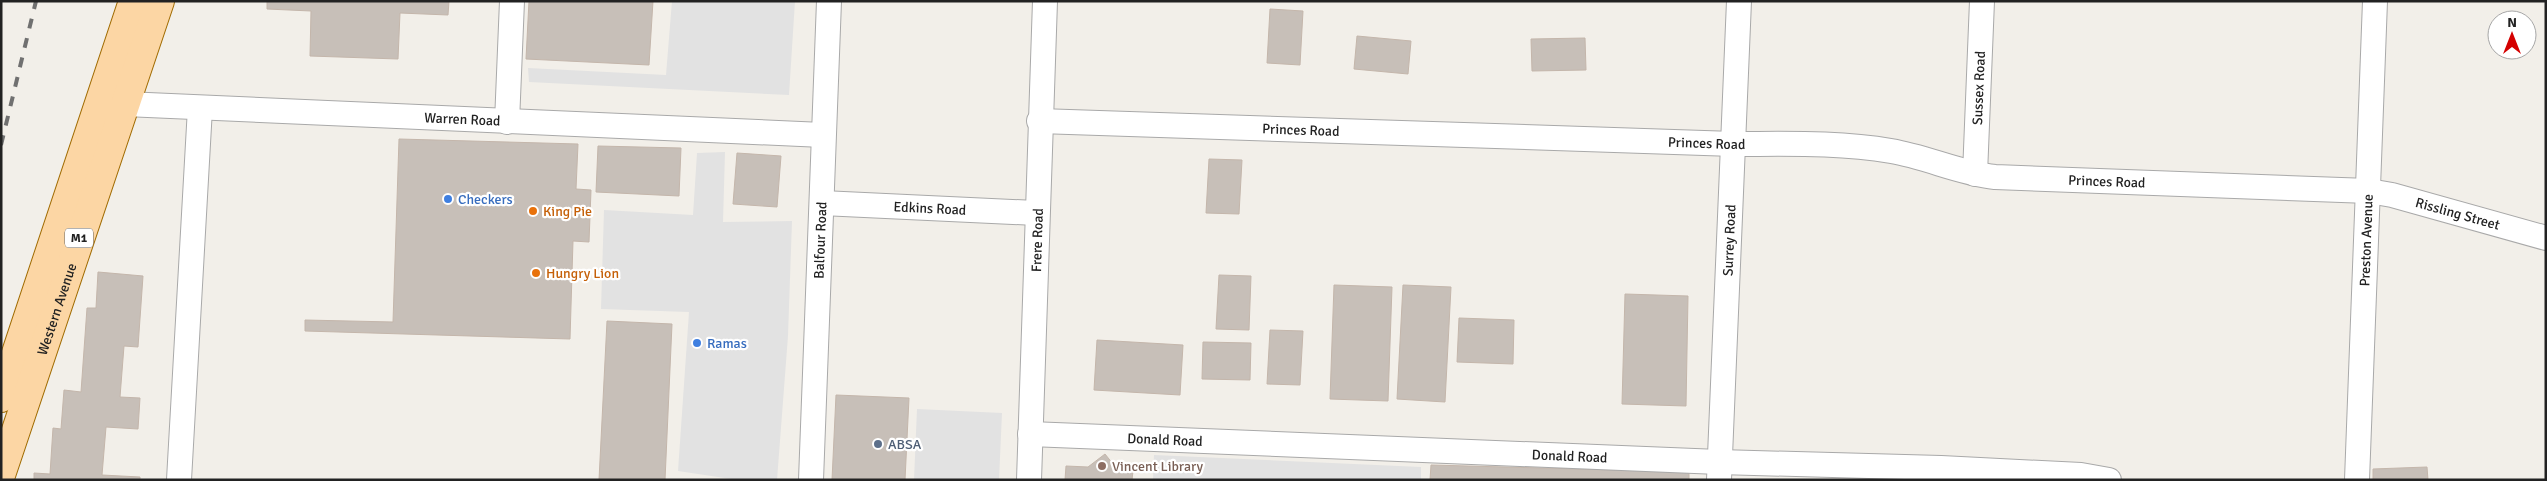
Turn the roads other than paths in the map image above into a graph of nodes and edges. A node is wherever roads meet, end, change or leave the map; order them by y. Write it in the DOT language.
graph roads {
  1 [pos="133,1"];
  2 [pos="160,1"];
  3 [pos="512,1"];
  4 [pos="829,1"];
  5 [pos="1045,1"];
  6 [pos="1739,1"];
  7 [pos="1982,1"];
  8 [pos="2375,1"];
  9 [pos="114,102"];
  10 [pos="200,108"];
  11 [pos="1040,121"];
  12 [pos="507,122"];
  13 [pos="823,136"];
  14 [pos="1734,144"];
  15 [pos="1975,174"];
  16 [pos="2369,191"];
  17 [pos="822,203"];
  18 [pos="1036,213"];
  19 [pos="2546,238"];
  20 [pos="1,398"];
  21 [pos="1030,434"];
  22 [pos="1719,471"];
  23 [pos="1941,474"];
  24 [pos="1,475"];
  25 [pos="179,480"];
  26 [pos="811,480"];
  27 [pos="1029,480"];
  28 [pos="2109,480"];
  29 [pos="2357,480"];
  1 -- 9 [label="main road, Western Avenue / M1"];
  2 -- 9 [label="main road, Western Avenue / M1"];
  3 -- 12 [label="street"];
  4 -- 13 [label="street, Balfour Road"];
  5 -- 11 [label="street, Frere Road"];
  6 -- 14 [label="street, Surrey Road"];
  7 -- 15 [label="street, Sussex Road"];
  8 -- 16 [label="street, Preston Avenue"];
  9 -- 10 [label="street, Warren Road"];
  9 -- 20 [label="main road, Western Avenue / M1"];
  9 -- 24 [label="main road, Western Avenue / M1"];
  10 -- 12 [label="street, Warren Road"];
  10 -- 25 [label="street"];
  11 -- 14 [label="street, Princes Road"];
  11 -- 18 [label="street, Frere Road"];
  12 -- 13 [label="street, Warren Road"];
  13 -- 17 [label="street, Balfour Road"];
  14 -- 15 [label="street, Princes Road"];
  14 -- 22 [label="street, Surrey Road"];
  15 -- 16 [label="street, Princes Road"];
  16 -- 19 [label="street, Rissling Street"];
  16 -- 29 [label="street, Preston Avenue"];
  17 -- 18 [label="street, Edkins Road"];
  17 -- 26 [label="street, Balfour Road"];
  18 -- 21 [label="street, Frere Road"];
  21 -- 22 [label="street, Donald Road"];
  21 -- 27 [label="street, Frere Road"];
  22 -- 23 [label="street, Donald Road"];
  23 -- 28 [label="street, Donald Road"];
}
